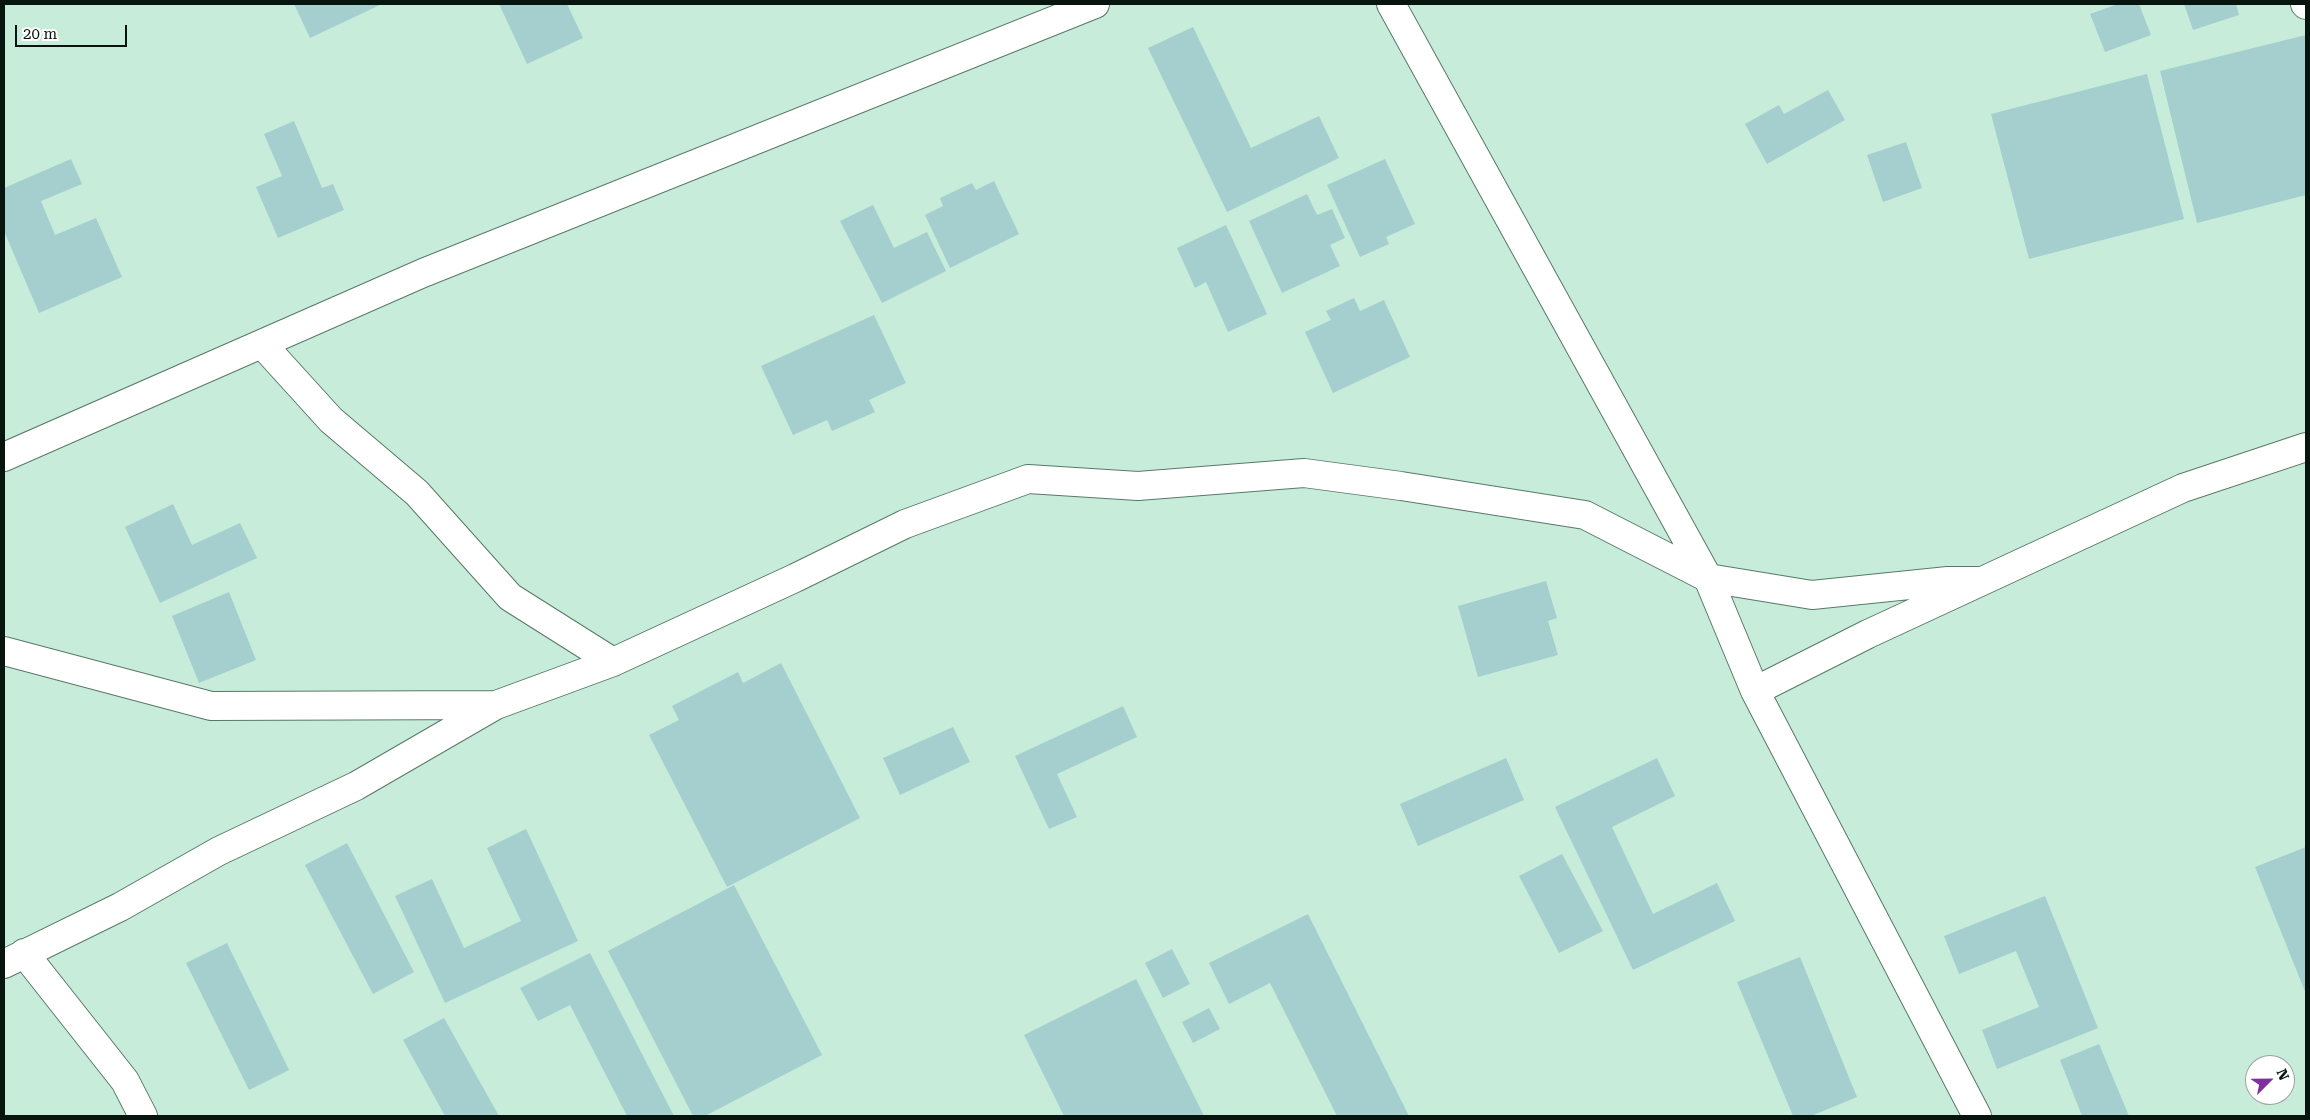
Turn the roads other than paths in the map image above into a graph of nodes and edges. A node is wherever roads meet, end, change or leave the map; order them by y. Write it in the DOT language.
graph roads {
  1 [pos="1095,4"];
  2 [pos="1391,4"];
  3 [pos="262,344"];
  4 [pos="2306,447"];
  5 [pos="4,457"];
  6 [pos="1708,578"];
  7 [pos="1981,581"];
  8 [pos="4,650"];
  9 [pos="613,662"];
  10 [pos="1755,691"];
  11 [pos="496,705"];
  12 [pos="14,958"];
  13 [pos="144,1116"];
  14 [pos="1977,1116"];
  1 -- 3 [label="street"];
  2 -- 6 [label="street"];
  3 -- 5 [label="street"];
  3 -- 9 [label="street"];
  4 -- 7 [label="street"];
  6 -- 7 [label="street"];
  6 -- 9 [label="street"];
  6 -- 10 [label="street"];
  7 -- 10 [label="street"];
  8 -- 11 [label="street"];
  9 -- 11 [label="street"];
  10 -- 14 [label="street"];
  11 -- 12 [label="street"];
  12 -- 13 [label="street"];
}
